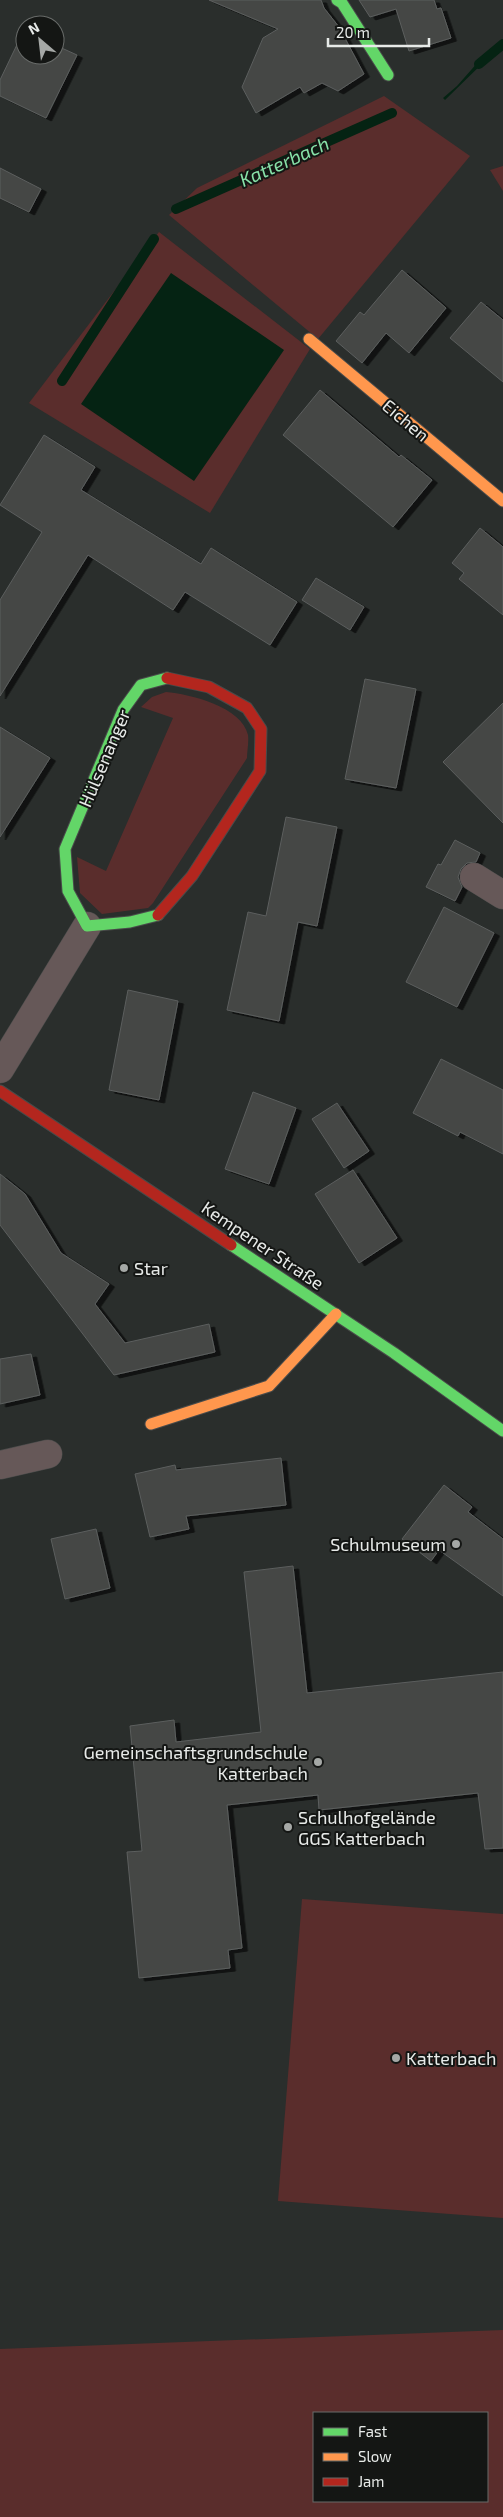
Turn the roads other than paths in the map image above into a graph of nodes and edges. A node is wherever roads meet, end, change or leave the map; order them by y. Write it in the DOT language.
graph roads {
  1 [pos="337,0"];
  2 [pos="388,75"];
  3 [pos="309,339"];
  4 [pos="503,502"];
  5 [pos="474,877"];
  6 [pos="503,895"];
  7 [pos="88,926"];
  8 [pos="0,1069"];
  9 [pos="0,1091"];
  10 [pos="336,1314"];
  11 [pos="151,1424"];
  12 [pos="503,1431"];
  13 [pos="48,1454"];
  14 [pos="0,1465"];
  1 -- 2 [label="street"];
  3 -- 4 [label="street, Eichen"];
  5 -- 6 [label="street"];
  7 -- 7 [label="street, Hülsenanger"];
  7 -- 8 [label="street"];
  9 -- 10 [label="street, Kempener Straße"];
  10 -- 11 [label="street"];
  10 -- 12 [label="street, Kempener Straße"];
  13 -- 14 [label="street"];
}
